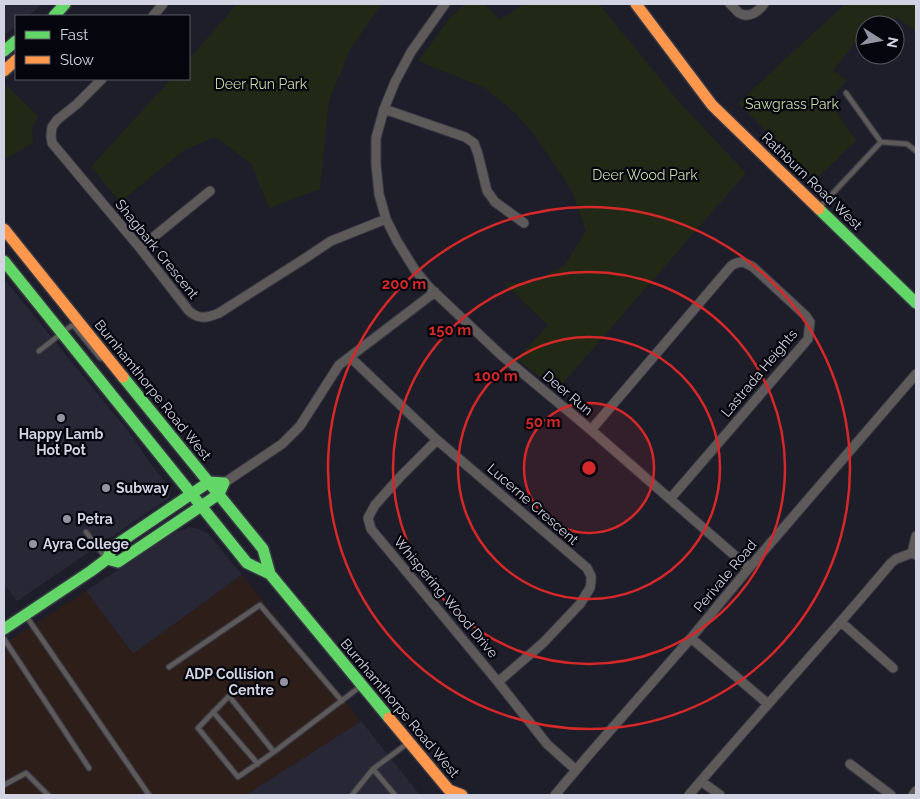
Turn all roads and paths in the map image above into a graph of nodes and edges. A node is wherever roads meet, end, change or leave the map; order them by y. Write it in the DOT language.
graph roads {
  1 [pos="65,4"];
  2 [pos="163,4"];
  3 [pos="445,4"];
  4 [pos="636,4"];
  5 [pos="730,4"];
  6 [pos="764,4"];
  7 [pos="55,15"];
  8 [pos="154,15"];
  9 [pos="15,42"];
  10 [pos="4,51"];
  11 [pos="15,61"];
  12 [pos="4,70"];
  13 [pos="101,80"];
  14 [pos="846,93"];
  15 [pos="384,109"];
  16 [pos="881,142"];
  17 [pos="916,142"];
  18 [pos="907,144"];
  19 [pos="916,151"];
  20 [pos="210,191"];
  21 [pos="819,208"];
  22 [pos="386,219"];
  23 [pos="524,223"];
  24 [pos="4,229"];
  25 [pos="140,248"];
  26 [pos="4,261"];
  27 [pos="434,292"];
  28 [pos="916,303"];
  29 [pos="62,332"];
  30 [pos="39,352"];
  31 [pos="350,357"];
  32 [pos="110,360"];
  33 [pos="916,374"];
  34 [pos="591,430"];
  35 [pos="437,440"];
  36 [pos="208,482"];
  37 [pos="224,483"];
  38 [pos="191,494"];
  39 [pos="218,494"];
  40 [pos="670,499"];
  41 [pos="201,506"];
  42 [pos="86,532"];
  43 [pos="916,536"];
  44 [pos="914,554"];
  45 [pos="106,559"];
  46 [pos="749,568"];
  47 [pos="270,574"];
  48 [pos="25,615"];
  49 [pos="841,622"];
  50 [pos="4,629"];
  51 [pos="691,638"];
  52 [pos="4,639"];
  53 [pos="169,667"];
  54 [pos="893,668"];
  55 [pos="498,682"];
  56 [pos="362,685"];
  57 [pos="342,701"];
  58 [pos="768,704"];
  59 [pos="213,712"];
  60 [pos="409,742"];
  61 [pos="274,752"];
  62 [pos="258,764"];
  63 [pos="850,764"];
  64 [pos="89,768"];
  65 [pos="373,769"];
  66 [pos="576,770"];
  67 [pos="701,780"];
  68 [pos="4,785"];
  69 [pos="916,791"];
  70 [pos="449,793"];
  71 [pos="48,795"];
  72 [pos="149,795"];
  73 [pos="352,795"];
  74 [pos="394,795"];
  75 [pos="462,795"];
  76 [pos="555,795"];
  77 [pos="689,795"];
  78 [pos="720,795"];
  79 [pos="891,795"];
  80 [pos="913,795"];
  1 -- 7 [label="main road"];
  2 -- 8 [label="street"];
  3 -- 15 [label="street, Deer Run"];
  4 -- 21 [label="main road, Rathburn Road West"];
  5 -- 6 [label="street"];
  9 -- 10 [label="main road"];
  11 -- 12 [label="main road"];
  13 -- 25 [label="street, Shagbark Crescent"];
  14 -- 16 [label="lane"];
  15 -- 22 [label="street, Deer Run"];
  15 -- 23 [label="street"];
  16 -- 18 [label="lane"];
  16 -- 21 [label="lane"];
  17 -- 18 [label="lane"];
  18 -- 19 [label="lane"];
  20 -- 25 [label="street"];
  21 -- 28 [label="main road, Rathburn Road West"];
  22 -- 25 [label="street, Shagbark Crescent"];
  22 -- 27 [label="street, Deer Run"];
  24 -- 32 [label="main road, Burnhamthorpe Road West"];
  26 -- 29 [label="main road, Burnhamthorpe Road West"];
  27 -- 31 [label="street"];
  27 -- 34 [label="street, Deer Run"];
  29 -- 30 [label="lane"];
  29 -- 32 [label="lane"];
  29 -- 38 [label="main road, Burnhamthorpe Road West"];
  31 -- 35 [label="street, Lucerne Crescent"];
  31 -- 37 [label="street"];
  32 -- 36 [label="main road, Burnhamthorpe Road West"];
  33 -- 46 [label="street, Perivale Road"];
  34 -- 40 [label="street, Deer Run"];
  34 -- 40 [label="street, Lastrada Heights"];
  35 -- 55 [label="street, Whispering Wood Drive"];
  35 -- 55 [label="street, Lucerne Crescent"];
  36 -- 37 [label="main road"];
  36 -- 38 [label="main road"];
  36 -- 39 [label="main road, Burnhamthorpe Road West"];
  37 -- 39 [label="main road"];
  38 -- 41 [label="main road, Burnhamthorpe Road West"];
  38 -- 45 [label="main road"];
  39 -- 41 [label="main road"];
  39 -- 47 [label="main road, Burnhamthorpe Road West"];
  40 -- 46 [label="street, Deer Run"];
  41 -- 45 [label="main road"];
  41 -- 47 [label="main road, Burnhamthorpe Road West"];
  42 -- 45 [label="lane"];
  43 -- 44 [label="street"];
  44 -- 49 [label="street"];
  45 -- 48 [label="main road"];
  46 -- 51 [label="street, Perivale Road"];
  47 -- 56 [label="main road, Burnhamthorpe Road West"];
  48 -- 50 [label="main road"];
  48 -- 72 [label="lane"];
  49 -- 54 [label="street"];
  49 -- 58 [label="street"];
  51 -- 58 [label="street"];
  51 -- 66 [label="street, Perivale Road"];
  52 -- 64 [label="lane"];
  53 -- 57 [label="lane"];
  55 -- 66 [label="street, Whispering Wood Drive"];
  56 -- 57 [label="lane"];
  56 -- 60 [label="main road, Burnhamthorpe Road West"];
  57 -- 61 [label="lane"];
  58 -- 67 [label="street"];
  59 -- 61 [label="lane"];
  59 -- 62 [label="lane"];
  59 -- 62 [label="lane"];
  60 -- 65 [label="lane"];
  60 -- 70 [label="main road, Burnhamthorpe Road West"];
  61 -- 62 [label="lane"];
  63 -- 79 [label="street"];
  65 -- 73 [label="lane"];
  65 -- 74 [label="lane"];
  66 -- 76 [label="street, Perivale Road"];
  67 -- 77 [label="street"];
  67 -- 78 [label="street"];
  68 -- 71 [label="lane"];
  69 -- 80 [label="street"];
  70 -- 75 [label="main road, Burnhamthorpe Road West"];
}
